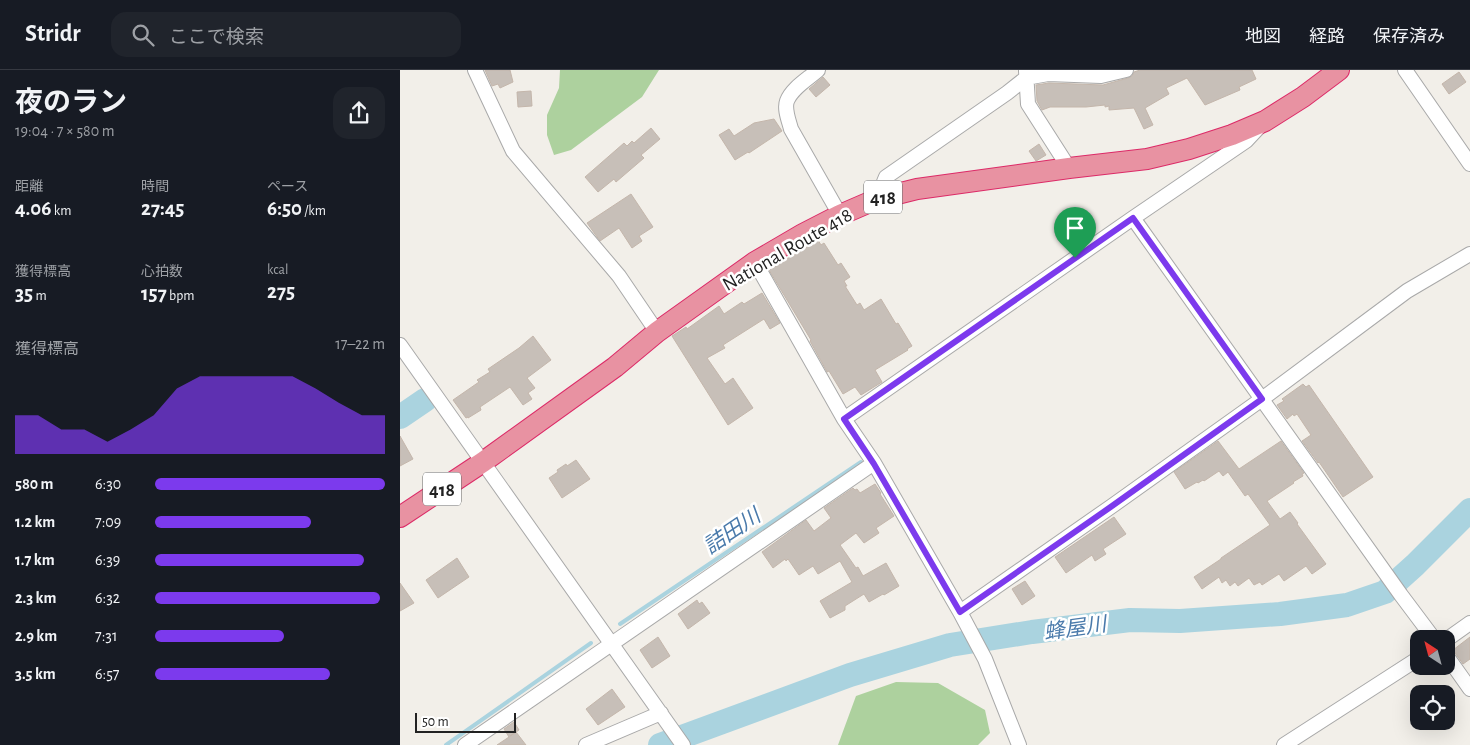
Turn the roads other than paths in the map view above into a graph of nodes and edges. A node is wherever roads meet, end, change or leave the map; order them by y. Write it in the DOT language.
graph roads {
  1 [pos="475,70"];
  2 [pos="818,70"];
  3 [pos="1126,70"];
  4 [pos="1339,70"];
  5 [pos="1405,70"];
  6 [pos="1026,74"];
  7 [pos="1265,121"];
  8 [pos="1470,164"];
  9 [pos="1069,168"];
  10 [pos="877,199"];
  11 [pos="840,215"];
  12 [pos="1133,218"];
  13 [pos="1470,254"];
  14 [pos="755,262"];
  15 [pos="657,332"];
  16 [pos="400,346"];
  17 [pos="1262,399"];
  18 [pos="844,419"];
  19 [pos="483,462"];
  20 [pos="874,464"];
  21 [pos="400,517"];
  22 [pos="962,618"];
  23 [pos="1470,623"];
  24 [pos="1427,630"];
  25 [pos="1455,634"];
  26 [pos="612,645"];
  27 [pos="1410,664"];
  28 [pos="1455,668"];
  29 [pos="1470,689"];
  30 [pos="663,716"];
  31 [pos="465,745"];
  32 [pos="586,745"];
  33 [pos="683,745"];
  34 [pos="1019,745"];
  35 [pos="1284,745"];
  1 -- 15 [label="street"];
  2 -- 11 [label="street"];
  3 -- 6 [label="street"];
  4 -- 7 [label="highway, National Route 418 / 418"];
  5 -- 8 [label="street"];
  6 -- 9 [label="street"];
  6 -- 10 [label="street"];
  7 -- 9 [label="highway, National Route 418 / 418"];
  7 -- 12 [label="street"];
  9 -- 10 [label="highway, National Route 418 / 418"];
  10 -- 11 [label="highway, National Route 418 / 418"];
  11 -- 14 [label="highway, National Route 418 / 418"];
  12 -- 17 [label="street"];
  12 -- 18 [label="street"];
  13 -- 17 [label="street"];
  14 -- 15 [label="highway, National Route 418 / 418"];
  14 -- 18 [label="street"];
  15 -- 19 [label="highway, National Route 418 / 418"];
  16 -- 19 [label="street"];
  17 -- 22 [label="street"];
  17 -- 24 [label="street"];
  18 -- 20 [label="street"];
  19 -- 21 [label="highway, National Route 418 / 418"];
  19 -- 26 [label="street"];
  20 -- 22 [label="street"];
  20 -- 26 [label="street"];
  22 -- 34 [label="street"];
  23 -- 25 [label="street"];
  26 -- 30 [label="street"];
  26 -- 31 [label="street"];
  27 -- 35 [label="street"];
  28 -- 29 [label="street"];
  30 -- 32 [label="street"];
  30 -- 33 [label="street"];
}
